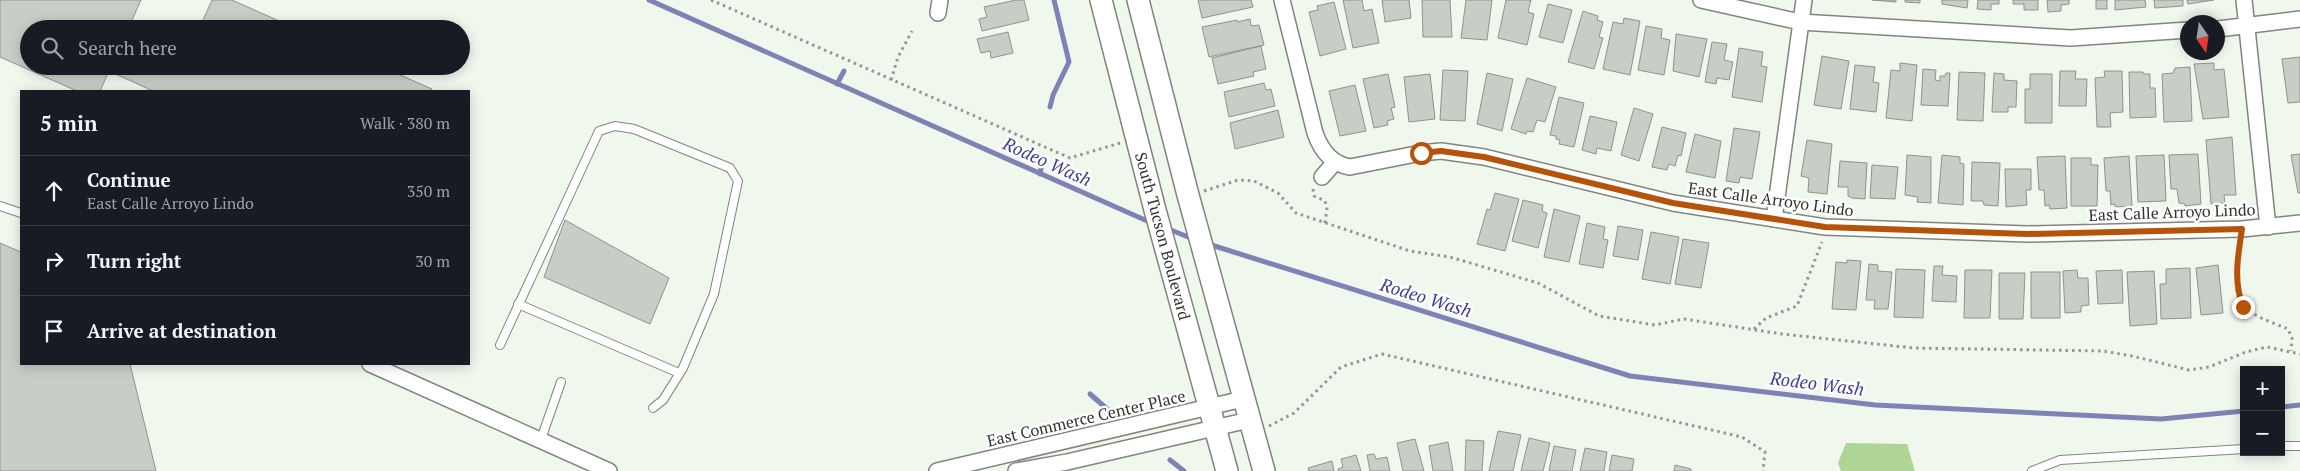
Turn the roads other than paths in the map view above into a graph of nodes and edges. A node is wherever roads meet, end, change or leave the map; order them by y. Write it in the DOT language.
graph roads {
  1 [pos="1101,0"];
  2 [pos="1138,0"];
  3 [pos="1282,0"];
  4 [pos="1701,0"];
  5 [pos="1804,0"];
  6 [pos="2244,0"];
  7 [pos="2300,19"];
  8 [pos="1800,22"];
  9 [pos="2246,27"];
  10 [pos="2225,28"];
  11 [pos="2180,31"];
  12 [pos="1335,162"];
  13 [pos="1322,177"];
  14 [pos="0,206"];
  15 [pos="20,213"];
  16 [pos="1774,219"];
  17 [pos="2300,223"];
  18 [pos="2268,227"];
  19 [pos="518,304"];
  20 [pos="500,345"];
  21 [pos="372,365"];
  22 [pos="679,374"];
  23 [pos="561,382"];
  24 [pos="1243,399"];
  25 [pos="1209,407"];
  26 [pos="653,408"];
  27 [pos="1259,423"];
  28 [pos="1216,429"];
  29 [pos="540,442"];
  30 [pos="2285,446"];
  31 [pos="2300,446"];
  32 [pos="2240,449"];
  33 [pos="609,471"];
  34 [pos="937,471"];
  35 [pos="1016,471"];
  36 [pos="1227,471"];
  37 [pos="1264,471"];
  38 [pos="2032,471"];
  1 -- 25 [label="main road, South Tucson Boulevard"];
  2 -- 24 [label="main road"];
  3 -- 12 [label="street"];
  4 -- 8 [label="street"];
  5 -- 8 [label="street"];
  6 -- 9 [label="street"];
  7 -- 9 [label="street"];
  8 -- 11 [label="street"];
  8 -- 16 [label="street"];
  9 -- 10 [label="street"];
  9 -- 18 [label="street"];
  12 -- 13 [label="street"];
  12 -- 16 [label="street, East Calle Arroyo Lindo"];
  14 -- 15 [label="lane"];
  16 -- 18 [label="street, East Calle Arroyo Lindo"];
  17 -- 18 [label="street, East Calle Arroyo Lindo"];
  19 -- 20 [label="lane"];
  19 -- 22 [label="lane"];
  19 -- 22 [label="lane"];
  21 -- 29 [label="street"];
  22 -- 26 [label="lane"];
  23 -- 29 [label="lane"];
  24 -- 25 [label="street, East Commerce Center Place"];
  24 -- 27 [label="main road"];
  25 -- 28 [label="main road, South Tucson Boulevard"];
  25 -- 34 [label="street, East Commerce Center Place"];
  27 -- 28 [label="street"];
  27 -- 37 [label="main road"];
  28 -- 35 [label="street"];
  28 -- 36 [label="main road, South Tucson Boulevard"];
  29 -- 33 [label="street"];
  30 -- 31 [label="lane"];
  32 -- 38 [label="lane"];
}
